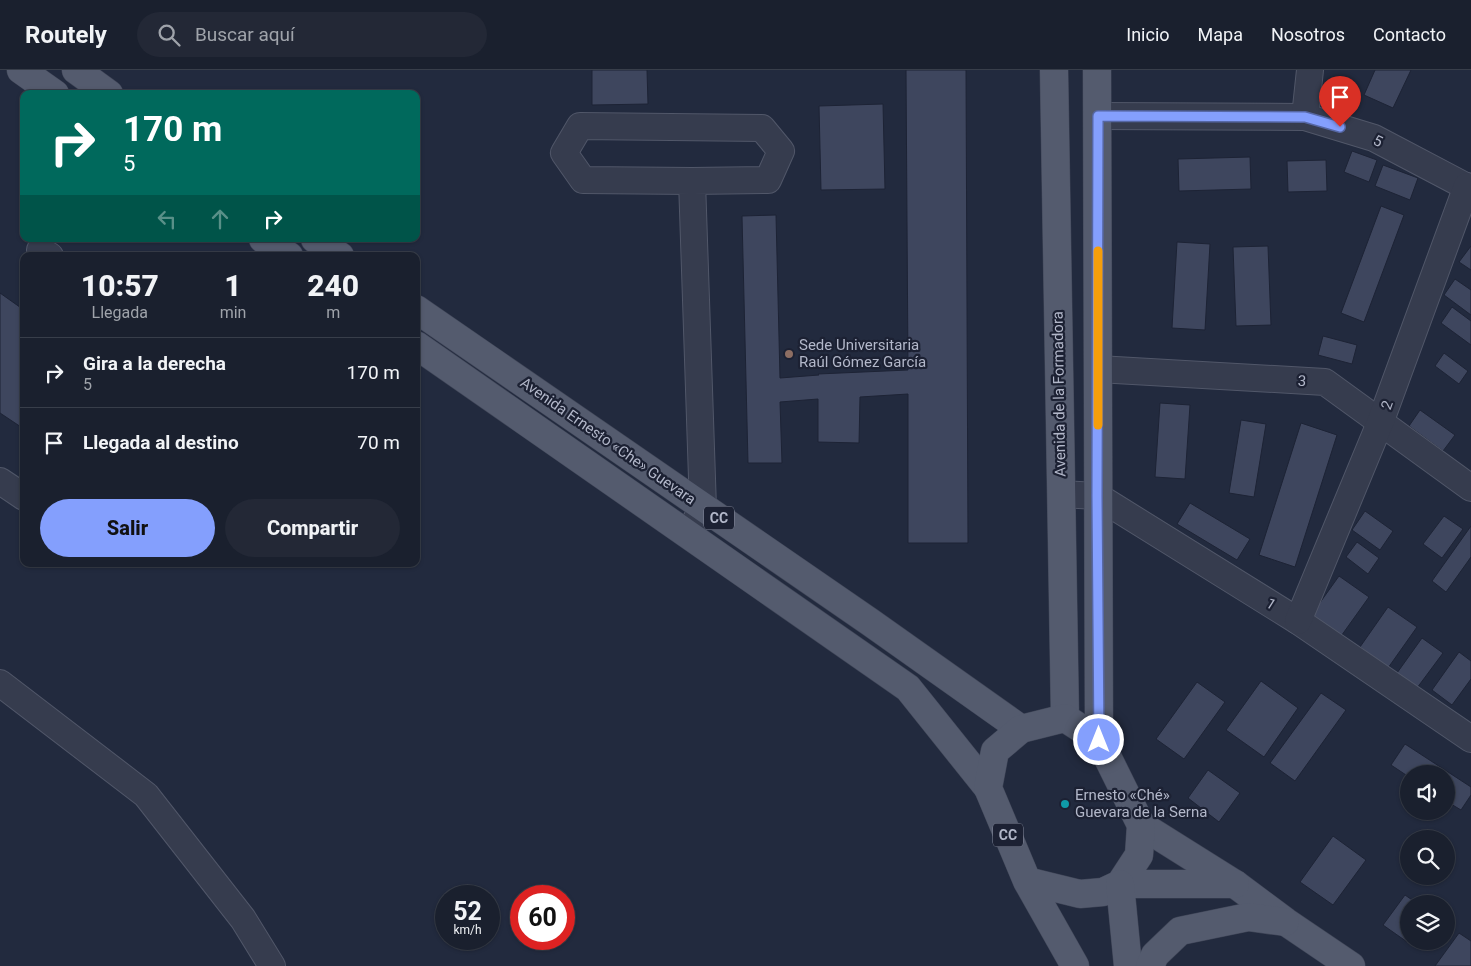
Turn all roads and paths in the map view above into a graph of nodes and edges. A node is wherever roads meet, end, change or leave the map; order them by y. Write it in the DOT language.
graph roads {
  1 [pos="21,70"];
  2 [pos="76,70"];
  3 [pos="1054,70"];
  4 [pos="1097,70"];
  5 [pos="1310,70"];
  6 [pos="49,90"];
  7 [pos="104,90"];
  8 [pos="1098,116"];
  9 [pos="1305,117"];
  10 [pos="692,181"];
  11 [pos="1469,188"];
  12 [pos="267,242"];
  13 [pos="319,242"];
  14 [pos="282,252"];
  15 [pos="334,252"];
  16 [pos="420,312"];
  17 [pos="420,348"];
  18 [pos="1098,369"];
  19 [pos="1380,422"];
  20 [pos="0,482"];
  21 [pos="1471,488"];
  22 [pos="20,494"];
  23 [pos="1061,494"];
  24 [pos="1097,496"];
  25 [pos="703,508"];
  26 [pos="688,534"];
  27 [pos="1298,621"];
  28 [pos="0,683"];
  29 [pos="1065,718"];
  30 [pos="1021,729"];
  31 [pos="1471,739"];
  32 [pos="1099,740"];
  33 [pos="988,788"];
  34 [pos="1141,825"];
  35 [pos="1027,881"];
  36 [pos="1120,884"];
  37 [pos="1234,884"];
  38 [pos="1286,922"];
  39 [pos="272,966"];
  40 [pos="1075,966"];
  41 [pos="1128,966"];
  42 [pos="1150,966"];
  43 [pos="1351,966"];
  1 -- 6 [label="main road"];
  2 -- 7 [label="main road"];
  3 -- 23 [label="main road, Avenida de la Formadora"];
  4 -- 8 [label="main road"];
  5 -- 9 [label="street"];
  8 -- 9 [label="street, 5"];
  8 -- 18 [label="main road"];
  9 -- 11 [label="street, 5"];
  10 -- 10 [label="street"];
  10 -- 25 [label="street"];
  11 -- 19 [label="street, 2"];
  12 -- 14 [label="main road"];
  13 -- 15 [label="main road"];
  16 -- 25 [label="main road, Avenida Ernesto «Che» Guevara / CC"];
  17 -- 26 [label="main road, Avenida Ernesto «Che» Guevara / CC"];
  18 -- 19 [label="street, 3"];
  18 -- 24 [label="main road"];
  19 -- 21 [label="street, 3"];
  19 -- 27 [label="street, 2"];
  20 -- 22 [label="street"];
  23 -- 24 [label="street, 1"];
  23 -- 29 [label="main road, Avenida de la Formadora"];
  24 -- 27 [label="street, 1"];
  24 -- 32 [label="main road"];
  25 -- 26 [label="street"];
  25 -- 30 [label="main road, Avenida Ernesto «Che» Guevara / CC"];
  26 -- 33 [label="main road, Avenida Ernesto «Che» Guevara / CC"];
  27 -- 31 [label="street, 1"];
  28 -- 39 [label="street"];
  29 -- 30 [label="main road"];
  29 -- 32 [label="main road"];
  30 -- 33 [label="main road"];
  32 -- 34 [label="main road"];
  33 -- 35 [label="main road, CC"];
  34 -- 36 [label="main road"];
  34 -- 37 [label="main road"];
  35 -- 36 [label="main road"];
  35 -- 40 [label="main road, CC"];
  36 -- 37 [label="main road"];
  36 -- 41 [label="main road"];
  37 -- 38 [label="main road"];
  38 -- 42 [label="main road"];
  38 -- 43 [label="main road"];
}
